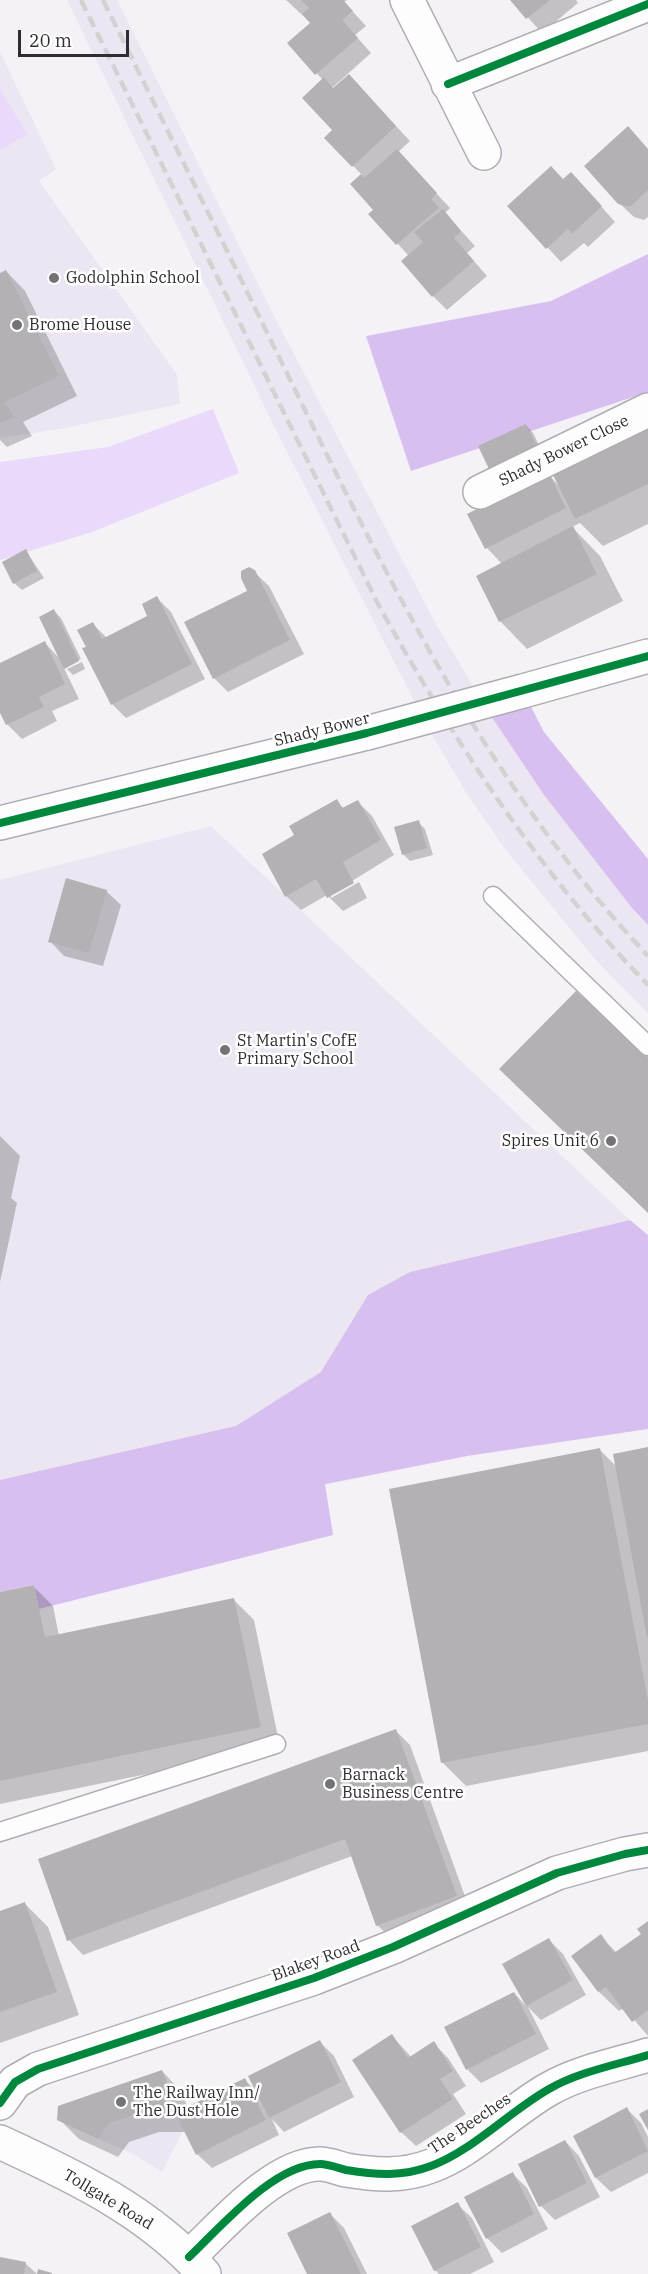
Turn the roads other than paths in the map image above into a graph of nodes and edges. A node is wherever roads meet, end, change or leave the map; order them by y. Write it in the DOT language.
graph roads {
  1 [pos="407,0"];
  2 [pos="648,4"];
  3 [pos="448,84"];
  4 [pos="484,153"];
  5 [pos="648,411"];
  6 [pos="480,492"];
  7 [pos="648,656"];
  8 [pos="0,822"];
  9 [pos="493,896"];
  10 [pos="648,1046"];
  11 [pos="276,1744"];
  12 [pos="0,1832"];
  13 [pos="648,1850"];
  14 [pos="648,2055"];
  15 [pos="0,2103"];
  16 [pos="0,2142"];
  17 [pos="197,2265"];
  1 -- 3 [label="street"];
  2 -- 3 [label="street"];
  3 -- 4 [label="street"];
  5 -- 6 [label="street, Shady Bower Close"];
  7 -- 8 [label="street, Shady Bower, bridge"];
  9 -- 10 [label="lane"];
  11 -- 12 [label="lane"];
  13 -- 15 [label="street, Blakey Road"];
  14 -- 17 [label="street, The Beeches"];
  16 -- 17 [label="street, Tollgate Road"];
}
